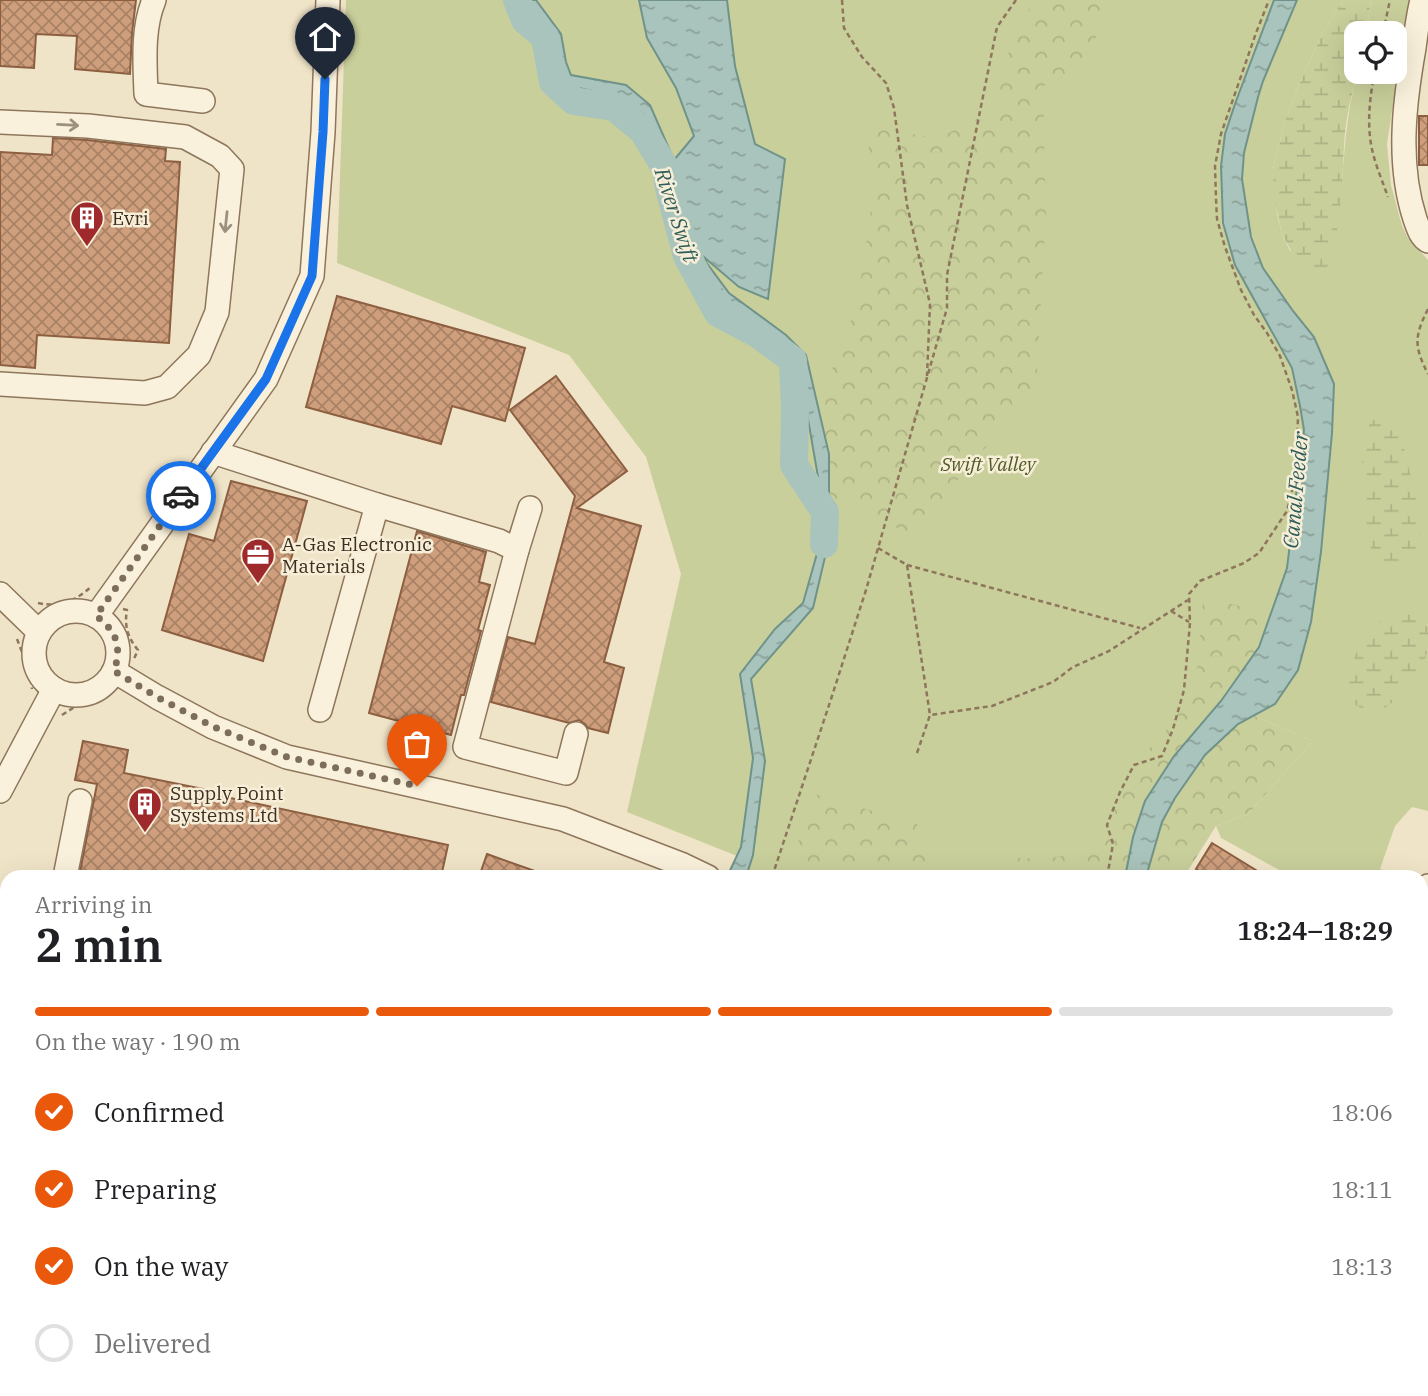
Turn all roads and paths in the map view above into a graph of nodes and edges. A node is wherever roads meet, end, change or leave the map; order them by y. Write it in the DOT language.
graph roads {
  1 [pos="154,0"];
  2 [pos="328,0"];
  3 [pos="842,0"];
  4 [pos="1016,0"];
  5 [pos="1269,0"];
  6 [pos="1390,0"];
  7 [pos="1422,0"];
  8 [pos="1386,21"];
  9 [pos="1417,47"];
  10 [pos="203,101"];
  11 [pos="0,122"];
  12 [pos="1418,212"];
  13 [pos="1428,309"];
  14 [pos="1428,374"];
  15 [pos="926,381"];
  16 [pos="0,384"];
  17 [pos="213,452"];
  18 [pos="377,505"];
  19 [pos="530,508"];
  20 [pos="878,548"];
  21 [pos="517,550"];
  22 [pos="907,565"];
  23 [pos="96,583"];
  24 [pos="0,594"];
  25 [pos="1188,600"];
  26 [pos="35,603"];
  27 [pos="127,610"];
  28 [pos="1171,611"];
  29 [pos="96,616"];
  30 [pos="1190,623"];
  31 [pos="1142,629"];
  32 [pos="39,632"];
  33 [pos="15,636"];
  34 [pos="138,650"];
  35 [pos="114,682"];
  36 [pos="43,691"];
  37 [pos="320,710"];
  38 [pos="62,715"];
  39 [pos="930,715"];
  40 [pos="576,734"];
  41 [pos="917,753"];
  42 [pos="0,791"];
  43 [pos="80,801"];
  44 [pos="66,870"];
  45 [pos="695,870"];
  46 [pos="774,870"];
  47 [pos="1108,870"];
  1 -- 10 [label="street"];
  2 -- 17 [label="street"];
  3 -- 15 [label="path"];
  4 -- 15 [label="path"];
  5 -- 25 [label="path"];
  6 -- 8 [label="path"];
  7 -- 9 [label="street"];
  9 -- 12 [label="street"];
  11 -- 16 [label="street, one-way"];
  13 -- 14 [label="path"];
  15 -- 20 [label="path"];
  17 -- 18 [label="street"];
  17 -- 29 [label="street"];
  18 -- 21 [label="street"];
  18 -- 37 [label="street"];
  19 -- 21 [label="street"];
  20 -- 22 [label="path"];
  20 -- 46 [label="path"];
  21 -- 40 [label="street"];
  22 -- 31 [label="path"];
  22 -- 39 [label="path"];
  23 -- 26 [label="path"];
  24 -- 32 [label="street"];
  25 -- 28 [label="path"];
  25 -- 30 [label="path"];
  27 -- 34 [label="path"];
  28 -- 30 [label="path"];
  28 -- 31 [label="path"];
  29 -- 32 [label="street"];
  29 -- 35 [label="street"];
  30 -- 47 [label="path"];
  31 -- 39 [label="path"];
  32 -- 36 [label="street"];
  33 -- 36 [label="path"];
  35 -- 36 [label="street"];
  35 -- 38 [label="path"];
  35 -- 45 [label="street"];
  36 -- 42 [label="street"];
  39 -- 41 [label="path"];
  43 -- 44 [label="street"];
}
